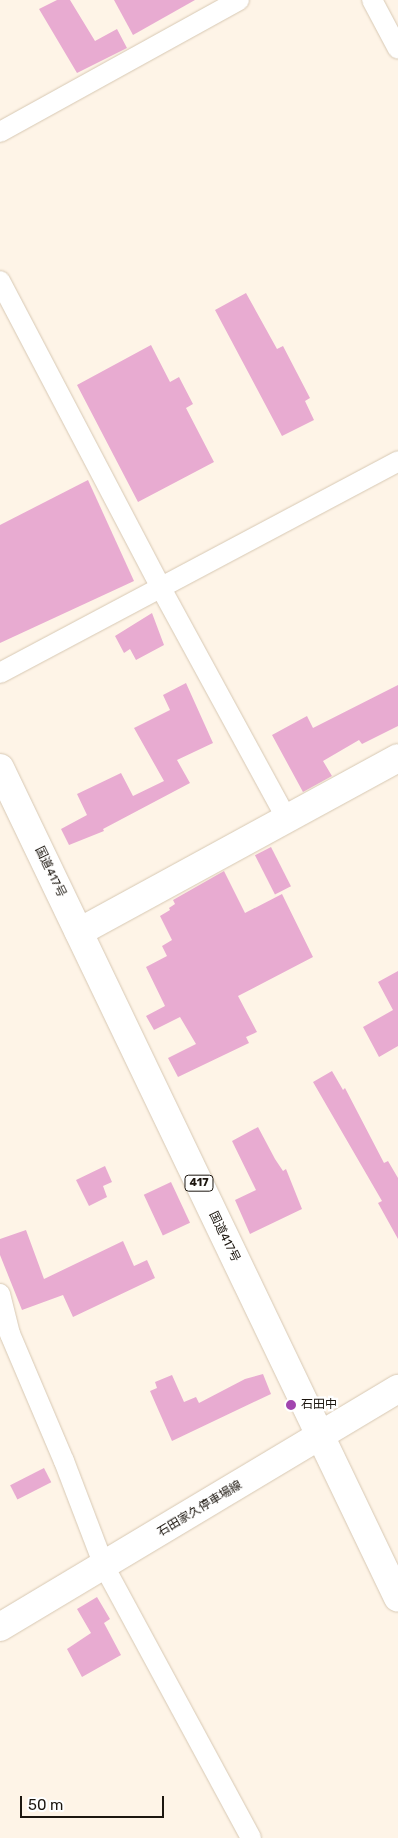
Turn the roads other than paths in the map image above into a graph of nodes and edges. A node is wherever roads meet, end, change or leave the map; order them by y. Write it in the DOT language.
graph roads {
  1 [pos="239,0"];
  2 [pos="372,0"];
  3 [pos="398,49"];
  4 [pos="0,132"];
  5 [pos="0,281"];
  6 [pos="398,461"];
  7 [pos="162,590"];
  8 [pos="0,673"];
  9 [pos="398,758"];
  10 [pos="0,768"];
  11 [pos="287,819"];
  12 [pos="79,932"];
  13 [pos="0,1294"];
  14 [pos="398,1389"];
  15 [pos="320,1437"];
  16 [pos="104,1566"];
  17 [pos="398,1598"];
  18 [pos="0,1627"];
  19 [pos="252,1838"];
  1 -- 4 [label="street"];
  2 -- 3 [label="street"];
  5 -- 7 [label="street"];
  6 -- 7 [label="street"];
  7 -- 8 [label="street"];
  7 -- 11 [label="street"];
  9 -- 11 [label="main road"];
  10 -- 12 [label="main road, 国道417号 / 417"];
  11 -- 12 [label="main road"];
  12 -- 15 [label="main road, 国道417号 / 417"];
  13 -- 16 [label="street"];
  14 -- 15 [label="main road, 石田家久停車場線"];
  15 -- 16 [label="main road, 石田家久停車場線"];
  15 -- 17 [label="main road, 国道417号 / 417"];
  16 -- 18 [label="main road, 石田家久停車場線"];
  16 -- 19 [label="street"];
}
